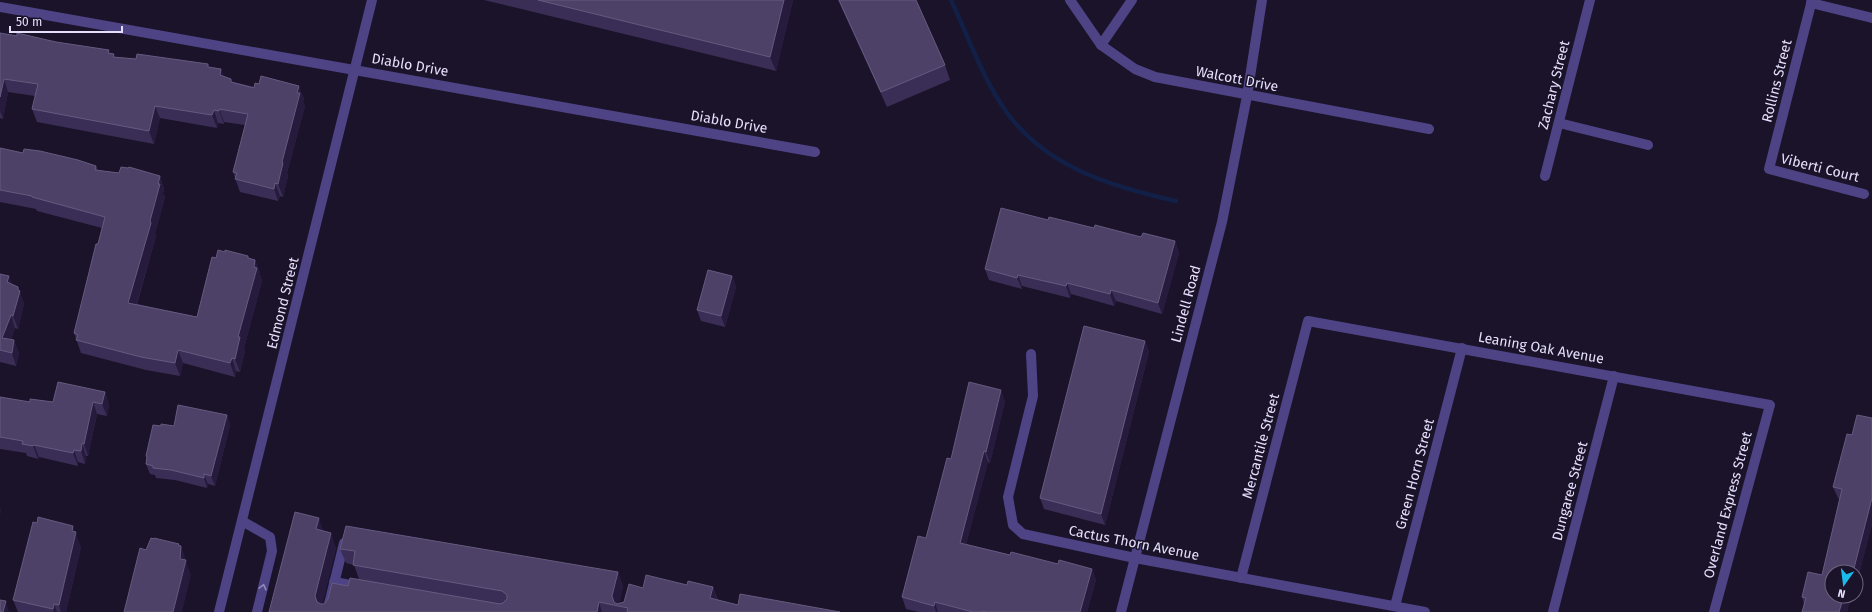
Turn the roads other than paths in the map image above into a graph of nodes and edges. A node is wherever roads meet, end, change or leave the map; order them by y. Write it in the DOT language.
graph roads {
  1 [pos="372,0"];
  2 [pos="1070,0"];
  3 [pos="1132,0"];
  4 [pos="1262,0"];
  5 [pos="1590,0"];
  6 [pos="1811,2"];
  7 [pos="0,7"];
  8 [pos="1872,18"];
  9 [pos="1100,45"];
  10 [pos="355,69"];
  11 [pos="1248,96"];
  12 [pos="1559,123"];
  13 [pos="1429,129"];
  14 [pos="1648,145"];
  15 [pos="815,152"];
  16 [pos="1769,169"];
  17 [pos="1545,176"];
  18 [pos="1864,194"];
  19 [pos="1308,321"];
  20 [pos="1462,348"];
  21 [pos="1030,354"];
  22 [pos="1614,376"];
  23 [pos="1770,405"];
  24 [pos="242,521"];
  25 [pos="344,543"];
  26 [pos="1135,558"];
  27 [pos="1241,578"];
  28 [pos="334,582"];
  29 [pos="373,589"];
  30 [pos="1395,606"];
  31 [pos="220,612"];
  32 [pos="257,612"];
  33 [pos="327,612"];
  34 [pos="1121,612"];
  35 [pos="1425,612"];
  36 [pos="1553,612"];
  37 [pos="1714,612"];
  1 -- 10 [label="street, Edmond Street"];
  2 -- 9 [label="street, Walcott Drive"];
  3 -- 9 [label="street"];
  4 -- 11 [label="street, Lindell Road"];
  5 -- 12 [label="street, Zachary Street"];
  6 -- 8 [label="street"];
  6 -- 16 [label="street, Rollins Street"];
  7 -- 10 [label="street, Diablo Drive"];
  9 -- 11 [label="street, Walcott Drive"];
  10 -- 15 [label="street, Diablo Drive"];
  10 -- 24 [label="street, Edmond Street"];
  11 -- 13 [label="street, Walcott Drive"];
  11 -- 26 [label="street, Lindell Road"];
  12 -- 14 [label="street"];
  12 -- 17 [label="street, Zachary Street"];
  16 -- 18 [label="street, Viberti Court"];
  19 -- 20 [label="street, Leaning Oak Avenue"];
  19 -- 27 [label="street, Mercantile Street"];
  20 -- 22 [label="street, Leaning Oak Avenue"];
  20 -- 30 [label="street, Green Horn Street"];
  21 -- 26 [label="street, Cactus Thorn Avenue"];
  22 -- 23 [label="street, Leaning Oak Avenue"];
  22 -- 36 [label="street, Dungaree Street"];
  23 -- 37 [label="street, Overland Express Street"];
  24 -- 31 [label="street, Edmond Street"];
  32 -- 24 [label="street, one-way"];
  25 -- 28 [label="street"];
  26 -- 27 [label="street, Cactus Thorn Avenue"];
  26 -- 34 [label="street, Lindell Road"];
  27 -- 30 [label="street, Cactus Thorn Avenue"];
  28 -- 29 [label="street"];
  28 -- 33 [label="street"];
  30 -- 35 [label="street, Cactus Thorn Avenue"];
}
